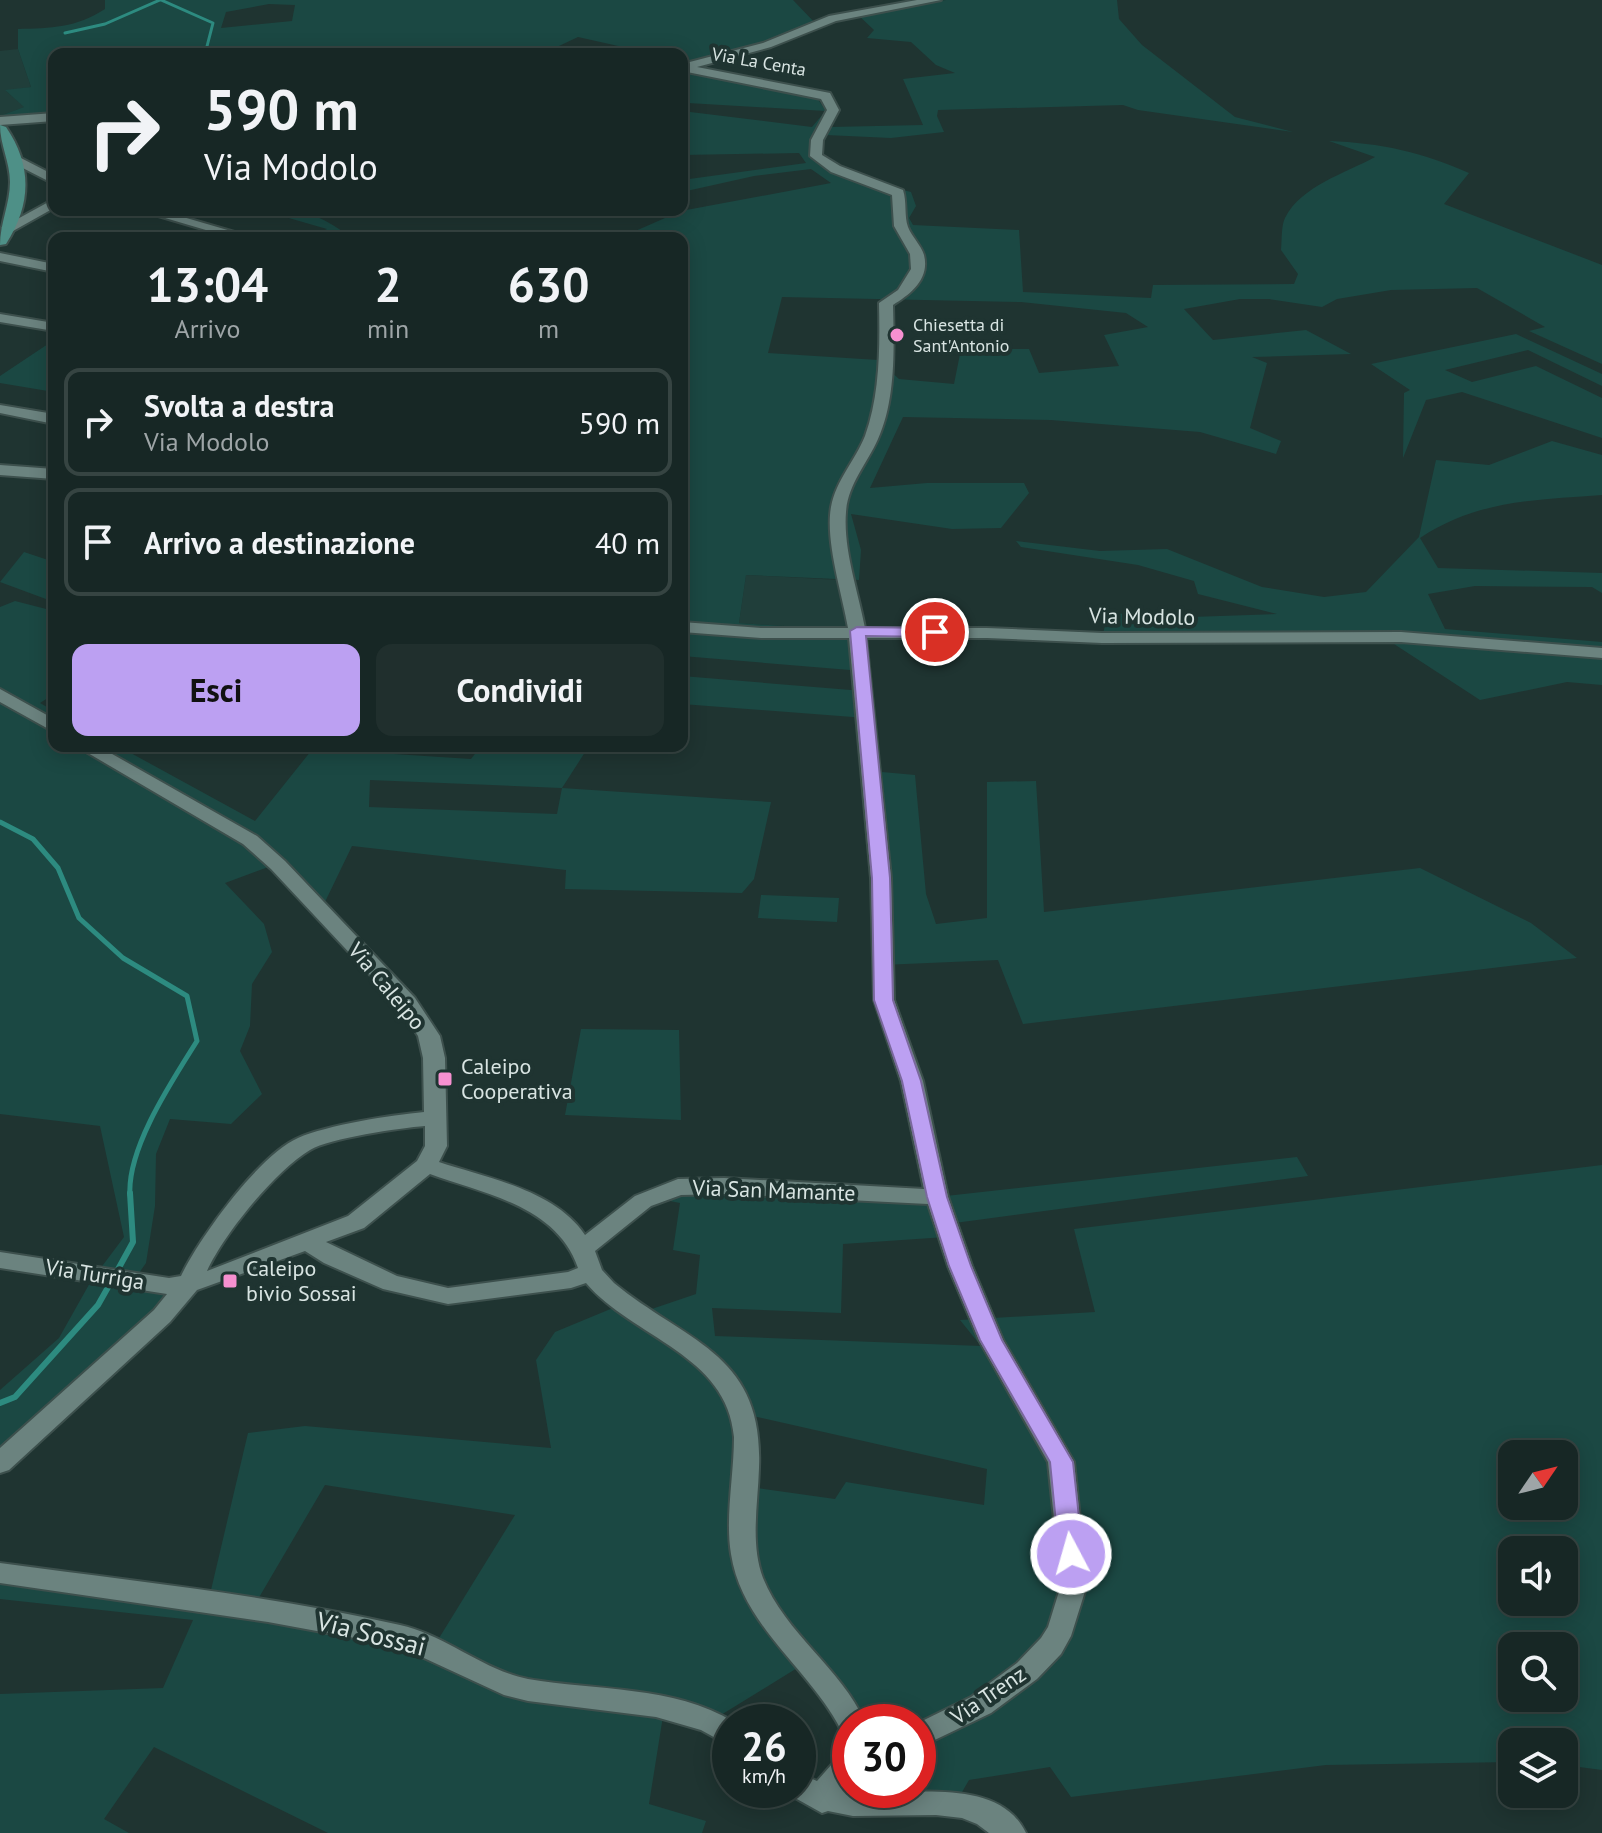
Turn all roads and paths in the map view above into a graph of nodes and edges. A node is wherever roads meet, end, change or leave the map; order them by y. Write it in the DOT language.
graph roads {
  1 [pos="936,0"];
  2 [pos="688,66"];
  3 [pos="688,69"];
  4 [pos="48,117"];
  5 [pos="0,121"];
  6 [pos="0,130"];
  7 [pos="10,154"];
  8 [pos="48,176"];
  9 [pos="48,207"];
  10 [pos="166,216"];
  11 [pos="226,232"];
  12 [pos="4,234"];
  13 [pos="0,257"];
  14 [pos="48,267"];
  15 [pos="0,318"];
  16 [pos="48,326"];
  17 [pos="0,409"];
  18 [pos="48,418"];
  19 [pos="0,470"];
  20 [pos="48,474"];
  21 [pos="688,627"];
  22 [pos="857,631"];
  23 [pos="1602,653"];
  24 [pos="0,694"];
  25 [pos="48,723"];
  26 [pos="96,752"];
  27 [pos="435,1118"];
  28 [pos="426,1165"];
  29 [pos="937,1197"];
  30 [pos="309,1242"];
  31 [pos="0,1260"];
  32 [pos="587,1260"];
  33 [pos="189,1284"];
  34 [pos="0,1463"];
  35 [pos="0,1573"];
  36 [pos="843,1704"];
  37 [pos="712,1723"];
  38 [pos="936,1727"];
  39 [pos="816,1796"];
  40 [pos="1011,1833"];
  1 -- 2 [label="street"];
  3 -- 22 [label="street, Via La Centa"];
  4 -- 5 [label="street"];
  6 -- 7 [label="main road"];
  7 -- 8 [label="street"];
  7 -- 12 [label="main road"];
  9 -- 12 [label="street"];
  10 -- 11 [label="street"];
  13 -- 14 [label="street"];
  15 -- 16 [label="street"];
  17 -- 18 [label="street"];
  19 -- 20 [label="street"];
  21 -- 22 [label="street, Via Modolo"];
  22 -- 23 [label="street, Via Modolo"];
  22 -- 29 [label="street, Via Trenz"];
  24 -- 25 [label="street"];
  26 -- 27 [label="street, Via Caleipo"];
  27 -- 28 [label="street, Via Caleipo"];
  27 -- 33 [label="street"];
  28 -- 30 [label="street"];
  28 -- 32 [label="street"];
  29 -- 32 [label="street, Via San Mamante"];
  29 -- 38 [label="street, Via Trenz"];
  30 -- 32 [label="street, Via San Mamante"];
  30 -- 33 [label="street"];
  31 -- 33 [label="street, Via Turriga"];
  32 -- 36 [label="street"];
  33 -- 34 [label="street"];
  35 -- 37 [label="street, Via Sossai"];
  39 -- 40 [label="street"];
}
